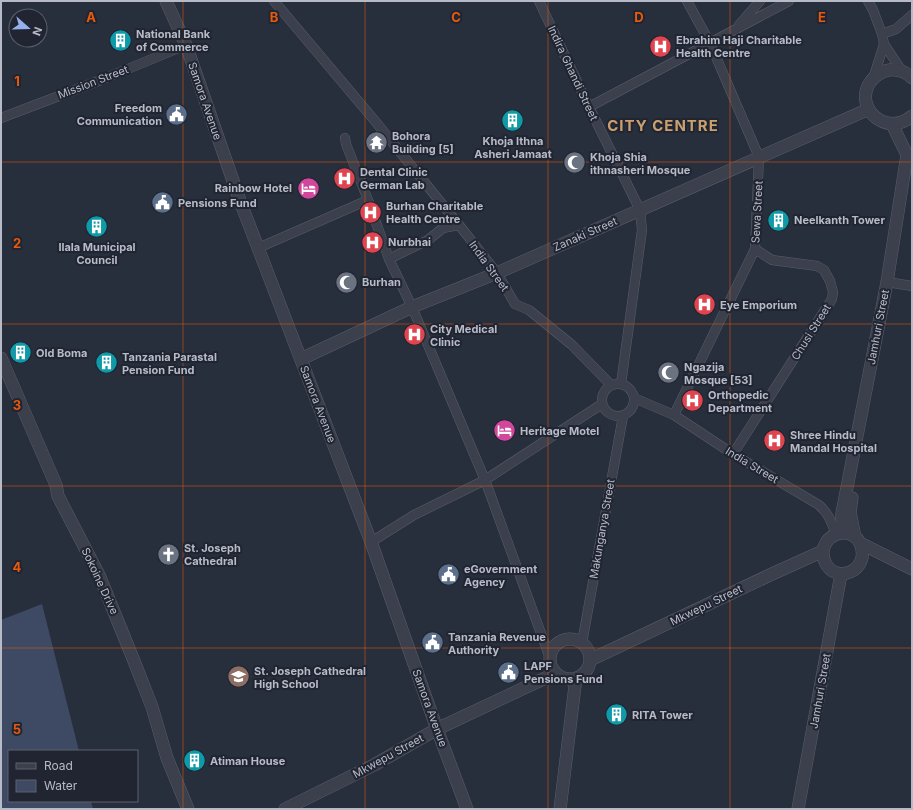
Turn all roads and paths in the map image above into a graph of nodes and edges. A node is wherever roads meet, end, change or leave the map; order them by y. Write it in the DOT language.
graph roads {
  1 [pos="166,1"];
  2 [pos="274,1"];
  3 [pos="539,1"];
  4 [pos="687,1"];
  5 [pos="760,1"];
  6 [pos="789,1"];
  7 [pos="868,1"];
  8 [pos="912,15"];
  9 [pos="736,30"];
  10 [pos="882,34"];
  11 [pos="710,42"];
  12 [pos="884,44"];
  13 [pos="186,45"];
  14 [pos="907,75"];
  15 [pos="873,79"];
  16 [pos="589,107"];
  17 [pos="869,109"];
  18 [pos="912,116"];
  19 [pos="1,118"];
  20 [pos="892,124"];
  21 [pos="345,138"];
  22 [pos="759,157"];
  23 [pos="912,174"];
  24 [pos="368,200"];
  25 [pos="640,210"];
  26 [pos="459,225"];
  27 [pos="258,248"];
  28 [pos="755,249"];
  29 [pos="389,259"];
  30 [pos="497,274"];
  31 [pos="890,282"];
  32 [pos="912,286"];
  33 [pos="412,307"];
  34 [pos="1,358"];
  35 [pos="301,359"];
  36 [pos="616,384"];
  37 [pos="634,398"];
  38 [pos="602,404"];
  39 [pos="674,415"];
  40 [pos="622,416"];
  41 [pos="733,454"];
  42 [pos="485,480"];
  43 [pos="838,534"];
  44 [pos="858,540"];
  45 [pos="371,542"];
  46 [pos="823,551"];
  47 [pos="886,556"];
  48 [pos="862,559"];
  49 [pos="912,569"];
  50 [pos="841,574"];
  51 [pos="582,643"];
  52 [pos="550,658"];
  53 [pos="590,660"];
  54 [pos="556,673"];
  55 [pos="576,678"];
  56 [pos="437,729"];
  57 [pos="188,809"];
  58 [pos="285,809"];
  59 [pos="467,809"];
  60 [pos="560,809"];
  61 [pos="798,809"];
  1 -- 13 [label="street, Samora Avenue"];
  2 -- 26 [label="street, India Street"];
  3 -- 16 [label="street, Indira Ghandi Street"];
  4 -- 11 [label="street"];
  5 -- 9 [label="street"];
  6 -- 9 [label="street"];
  7 -- 10 [label="street"];
  8 -- 10 [label="street"];
  9 -- 11 [label="street"];
  10 -- 12 [label="street"];
  11 -- 16 [label="street"];
  11 -- 22 [label="street"];
  12 -- 14 [label="street"];
  12 -- 15 [label="street"];
  13 -- 19 [label="street, Mission Street"];
  13 -- 27 [label="street, Samora Avenue"];
  14 -- 15 [label="street"];
  15 -- 17 [label="street"];
  16 -- 25 [label="street, Indira Ghandi Street"];
  17 -- 20 [label="street"];
  17 -- 22 [label="street, Zanaki Street"];
  18 -- 20 [label="street"];
  20 -- 31 [label="street, Jamhuri Street"];
  21 -- 24 [label="street"];
  22 -- 25 [label="street, Zanaki Street"];
  22 -- 28 [label="street, Sewa Street"];
  23 -- 31 [label="street, Jamhuri Street"];
  24 -- 27 [label="street"];
  24 -- 29 [label="street"];
  25 -- 30 [label="street, Zanaki Street"];
  25 -- 36 [label="street"];
  26 -- 29 [label="street"];
  26 -- 30 [label="street, India Street"];
  27 -- 35 [label="street, Samora Avenue"];
  28 -- 39 [label="street, Sewa Street"];
  28 -- 41 [label="street, Chusi Street"];
  29 -- 33 [label="street"];
  30 -- 33 [label="street, Zanaki Street"];
  30 -- 36 [label="street, India Street"];
  31 -- 32 [label="street"];
  31 -- 43 [label="street, Jamhuri Street"];
  31 -- 44 [label="street, Jamhuri Street"];
  33 -- 35 [label="street, Zanaki Street"];
  33 -- 42 [label="street"];
  34 -- 57 [label="street, Sokoine Drive"];
  35 -- 45 [label="street, Samora Avenue"];
  36 -- 37 [label="street"];
  36 -- 38 [label="street"];
  37 -- 39 [label="street, India Street"];
  37 -- 40 [label="street"];
  38 -- 40 [label="street"];
  38 -- 42 [label="street"];
  39 -- 41 [label="street, India Street"];
  40 -- 51 [label="street, Makunganya Street"];
  41 -- 43 [label="street, India Street"];
  42 -- 45 [label="street"];
  42 -- 52 [label="street"];
  43 -- 44 [label="street"];
  43 -- 46 [label="street"];
  44 -- 47 [label="street"];
  44 -- 48 [label="street"];
  45 -- 56 [label="street, Samora Avenue"];
  46 -- 50 [label="street"];
  46 -- 53 [label="street, Mkwepu Street"];
  47 -- 48 [label="street"];
  47 -- 49 [label="street"];
  48 -- 50 [label="street"];
  50 -- 61 [label="street, Jamhuri Street"];
  51 -- 52 [label="street"];
  51 -- 53 [label="street"];
  52 -- 54 [label="street"];
  53 -- 55 [label="street"];
  54 -- 55 [label="street"];
  54 -- 56 [label="street, Mkwepu Street"];
  55 -- 60 [label="street"];
  56 -- 58 [label="street, Mkwepu Street"];
  56 -- 59 [label="street, Samora Avenue"];
}
